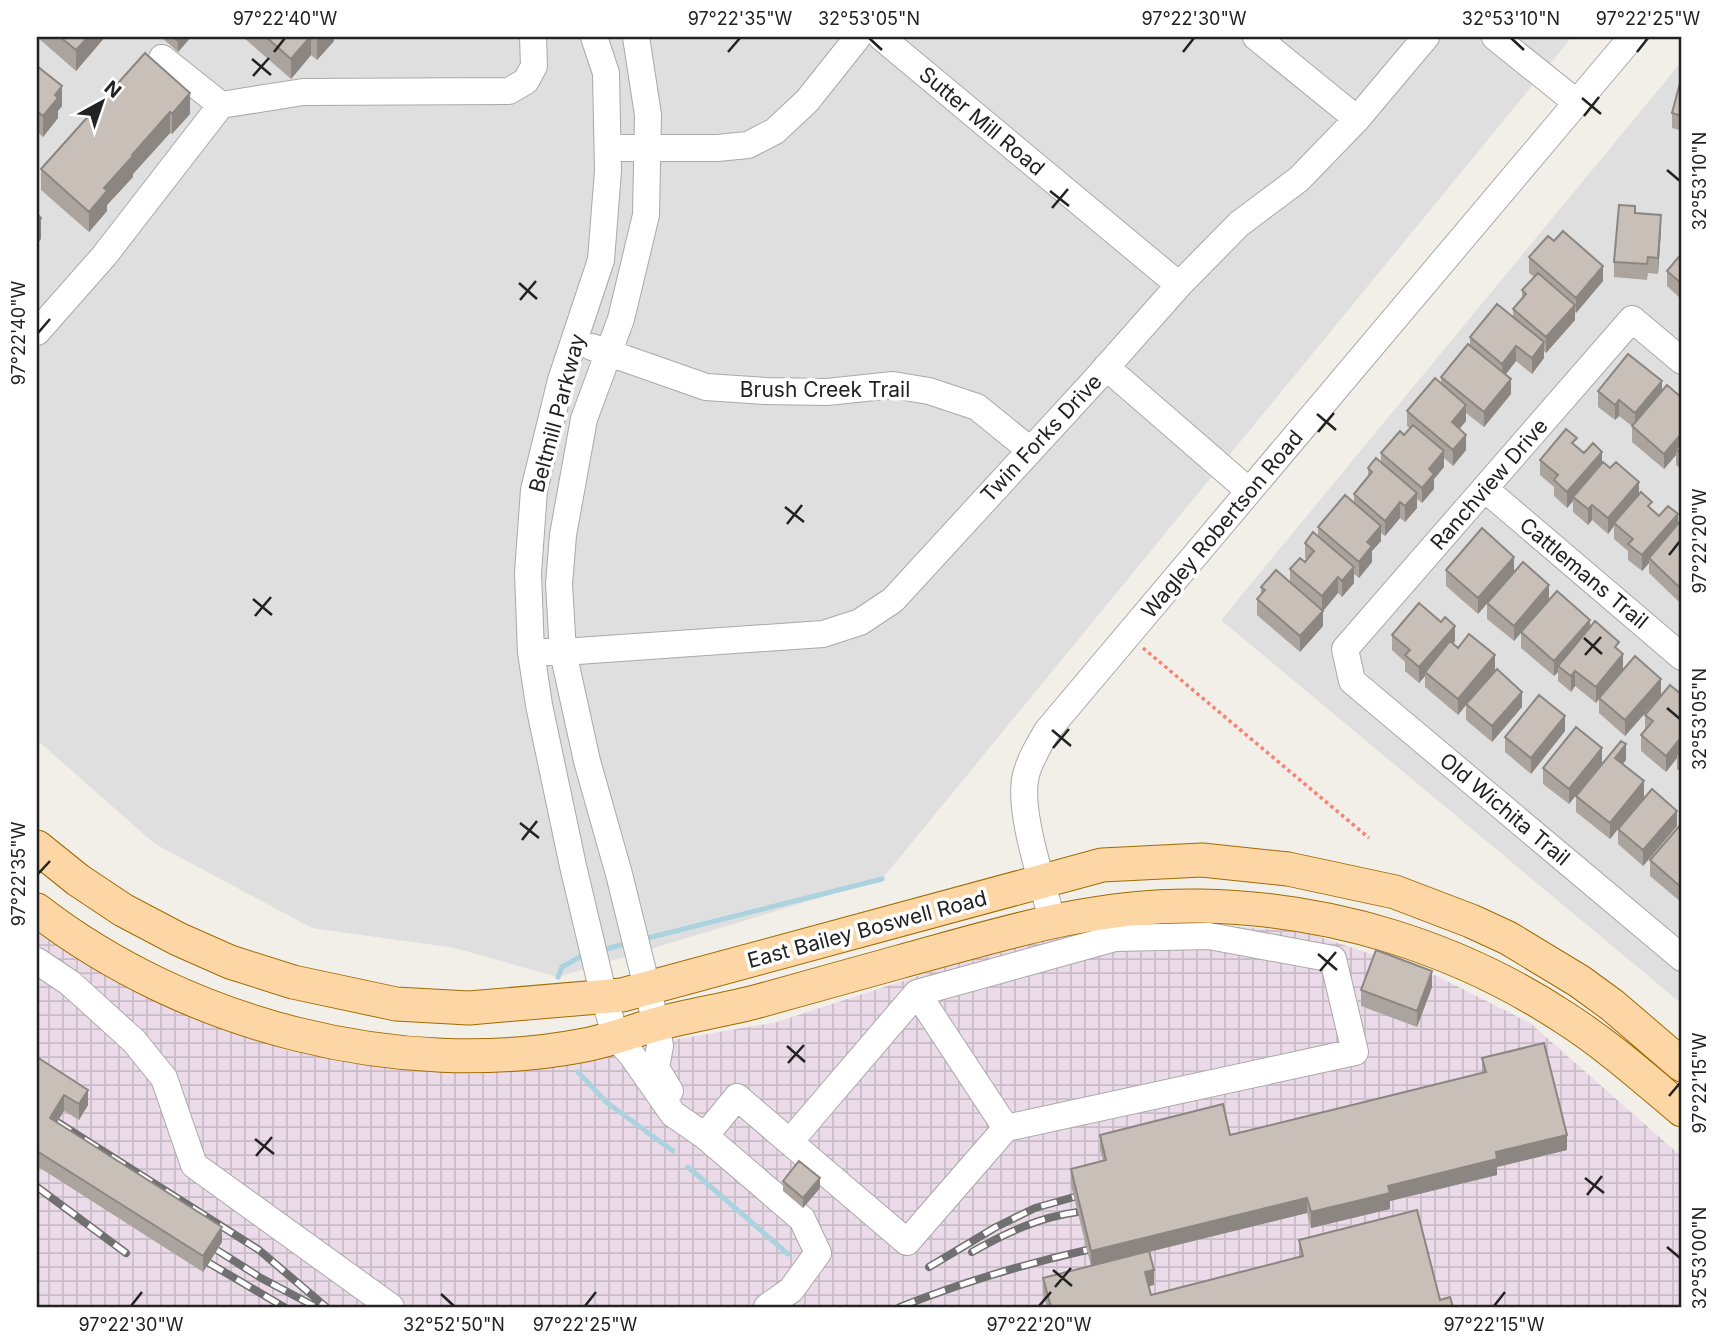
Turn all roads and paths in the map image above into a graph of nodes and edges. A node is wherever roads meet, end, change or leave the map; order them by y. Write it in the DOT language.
graph roads {
  1 [pos="533,37"];
  2 [pos="594,37"];
  3 [pos="636,37"];
  4 [pos="858,37"];
  5 [pos="881,37"];
  6 [pos="1256,37"];
  7 [pos="1426,37"];
  8 [pos="1496,37"];
  9 [pos="1632,37"];
  10 [pos="162,58"];
  11 [pos="1577,103"];
  12 [pos="221,104"];
  13 [pos="1357,119"];
  14 [pos="608,148"];
  15 [pos="647,150"];
  16 [pos="1179,285"];
  17 [pos="37,332"];
  18 [pos="574,341"];
  19 [pos="608,354"];
  20 [pos="1682,361"];
  21 [pos="1107,367"];
  22 [pos="1030,450"];
  23 [pos="1485,489"];
  24 [pos="1249,491"];
  25 [pos="1128,635"];
  26 [pos="1345,649"];
  27 [pos="531,652"];
  28 [pos="563,652"];
  29 [pos="1682,657"];
  30 [pos="1369,838"];
  31 [pos="37,847"];
  32 [pos="1043,881"];
  33 [pos="37,910"];
  34 [pos="1052,920"];
  35 [pos="1682,958"];
  36 [pos="37,961"];
  37 [pos="647,989"];
  38 [pos="917,993"];
  39 [pos="604,997"];
  40 [pos="656,1024"];
  41 [pos="616,1038"];
  42 [pos="1682,1065"];
  43 [pos="1682,1111"];
  44 [pos="1006,1128"];
  45 [pos="799,1131"];
  46 [pos="705,1136"];
  47 [pos="391,1307"];
  48 [pos="767,1307"];
  1 -- 12 [label="street"];
  2 -- 14 [label="street, Beltmill Parkway"];
  3 -- 15 [label="street, Beltmill Parkway"];
  4 -- 15 [label="street"];
  5 -- 16 [label="street, Sutter Mill Road"];
  6 -- 13 [label="street"];
  7 -- 13 [label="street, Twin Forks Drive"];
  8 -- 11 [label="street"];
  9 -- 11 [label="street, Wagley Robertson Road"];
  10 -- 12 [label="street"];
  11 -- 24 [label="street, Wagley Robertson Road"];
  12 -- 17 [label="street"];
  13 -- 16 [label="street, Twin Forks Drive"];
  14 -- 15 [label="street"];
  14 -- 18 [label="street, Beltmill Parkway"];
  15 -- 19 [label="street, Beltmill Parkway"];
  16 -- 21 [label="street, Twin Forks Drive"];
  18 -- 19 [label="street, Brush Creek Trail"];
  18 -- 27 [label="street, Beltmill Parkway"];
  19 -- 22 [label="street, Brush Creek Trail"];
  19 -- 28 [label="street, Beltmill Parkway"];
  20 -- 23 [label="street, Ranchview Drive"];
  21 -- 22 [label="street, Twin Forks Drive"];
  21 -- 24 [label="street"];
  22 -- 28 [label="street, Twin Forks Drive"];
  23 -- 26 [label="street, Ranchview Drive"];
  23 -- 29 [label="street, Cattlemans Trail"];
  24 -- 25 [label="street, Wagley Robertson Road"];
  25 -- 30 [label="path"];
  25 -- 32 [label="street, Wagley Robertson Road"];
  26 -- 35 [label="street, Old Wichita Trail"];
  27 -- 28 [label="street, Twin Forks Drive"];
  27 -- 39 [label="street, Beltmill Parkway"];
  28 -- 37 [label="street, Beltmill Parkway"];
  31 -- 39 [label="main road, East Bailey Boswell Road"];
  32 -- 34 [label="street, Wagley Robertson Road"];
  32 -- 37 [label="main road, East Bailey Boswell Road"];
  32 -- 42 [label="main road, East Bailey Boswell Road"];
  33 -- 41 [label="main road, East Bailey Boswell Road"];
  34 -- 40 [label="main road, East Bailey Boswell Road"];
  34 -- 43 [label="main road, East Bailey Boswell Road"];
  36 -- 47 [label="street"];
  37 -- 39 [label="main road, East Bailey Boswell Road"];
  37 -- 40 [label="street, Beltmill Parkway"];
  38 -- 44 [label="street"];
  38 -- 44 [label="street"];
  38 -- 45 [label="street"];
  39 -- 41 [label="street, Beltmill Parkway"];
  40 -- 41 [label="main road, East Bailey Boswell Road"];
  40 -- 46 [label="street, Beltmill Parkway"];
  41 -- 46 [label="street"];
  44 -- 46 [label="street"];
  46 -- 48 [label="street"];
}
